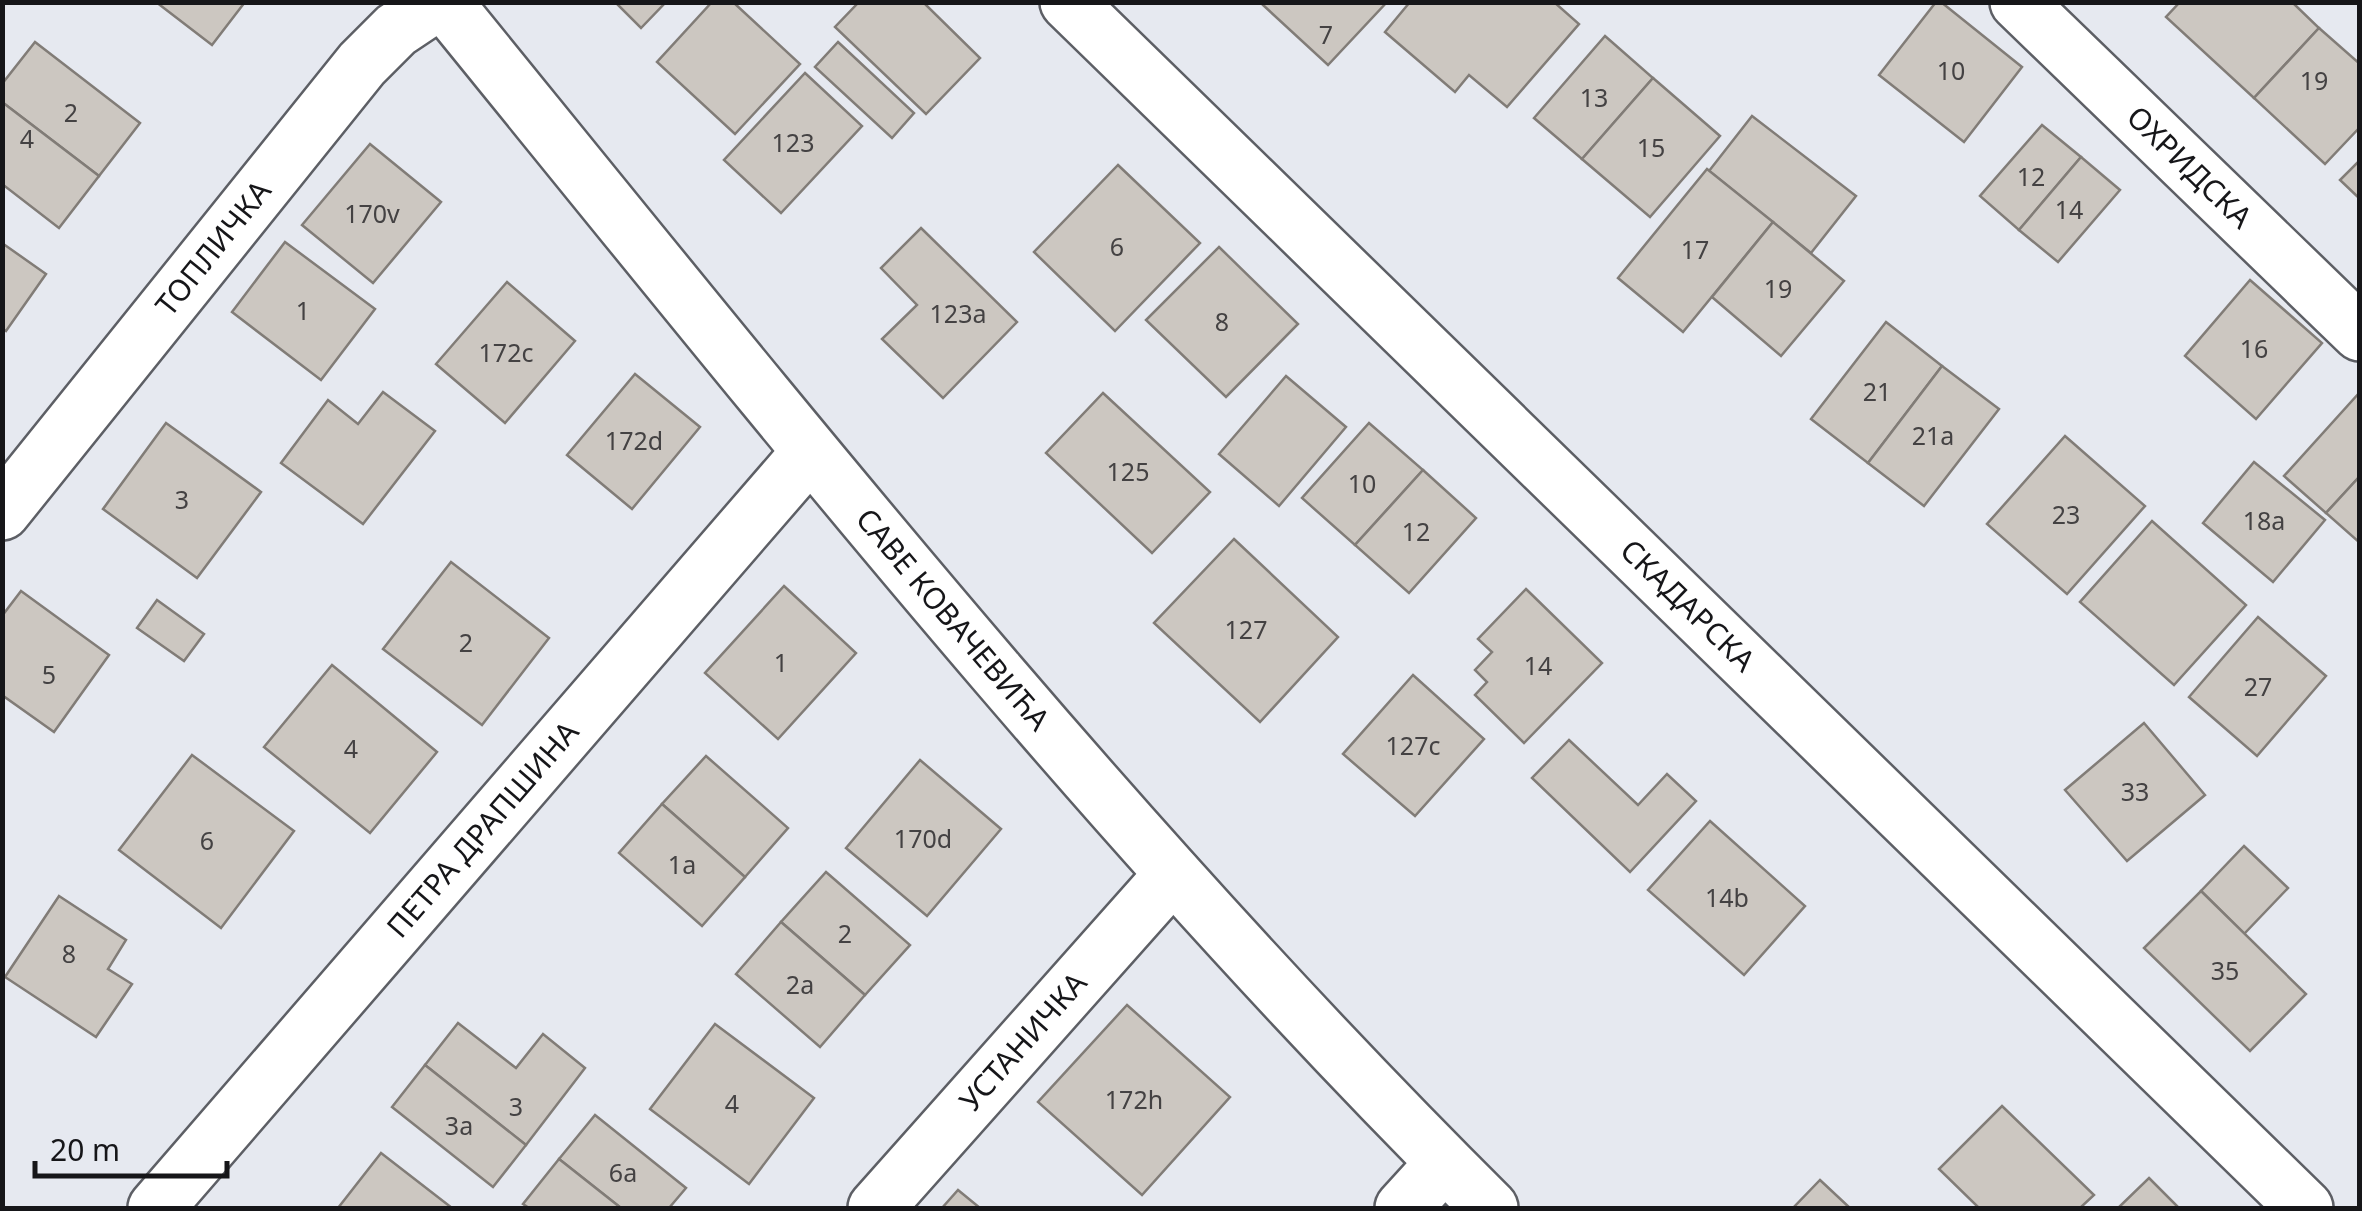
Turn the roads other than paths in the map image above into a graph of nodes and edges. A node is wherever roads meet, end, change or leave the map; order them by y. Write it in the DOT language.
graph roads {
  1 [pos="441,2"];
  2 [pos="1068,2"];
  3 [pos="2018,2"];
  4 [pos="2360,333"];
  5 [pos="810,452"];
  6 [pos="2,512"];
  7 [pos="1173,874"];
  8 [pos="1444,1163"];
  9 [pos="156,1208"];
  10 [pos="876,1208"];
  11 [pos="1403,1208"];
  12 [pos="1490,1208"];
  13 [pos="2305,1208"];
  1 -- 5 [label="street, САВЕ КОВАЧЕВИЋА"];
  1 -- 6 [label="street, ТОПЛИЧКА"];
  2 -- 13 [label="street, СКАДАРСКА"];
  3 -- 4 [label="street, ОХРИДСКА"];
  5 -- 7 [label="street, САВЕ КОВАЧЕВИЋА"];
  5 -- 9 [label="street, ПЕТРА ДРАПШИНА"];
  7 -- 8 [label="street, САВЕ КОВАЧЕВИЋА"];
  7 -- 10 [label="street, УСТАНИЧКА"];
  8 -- 11 [label="street"];
  8 -- 12 [label="street, САВЕ КОВАЧЕВИЋА"];
}
